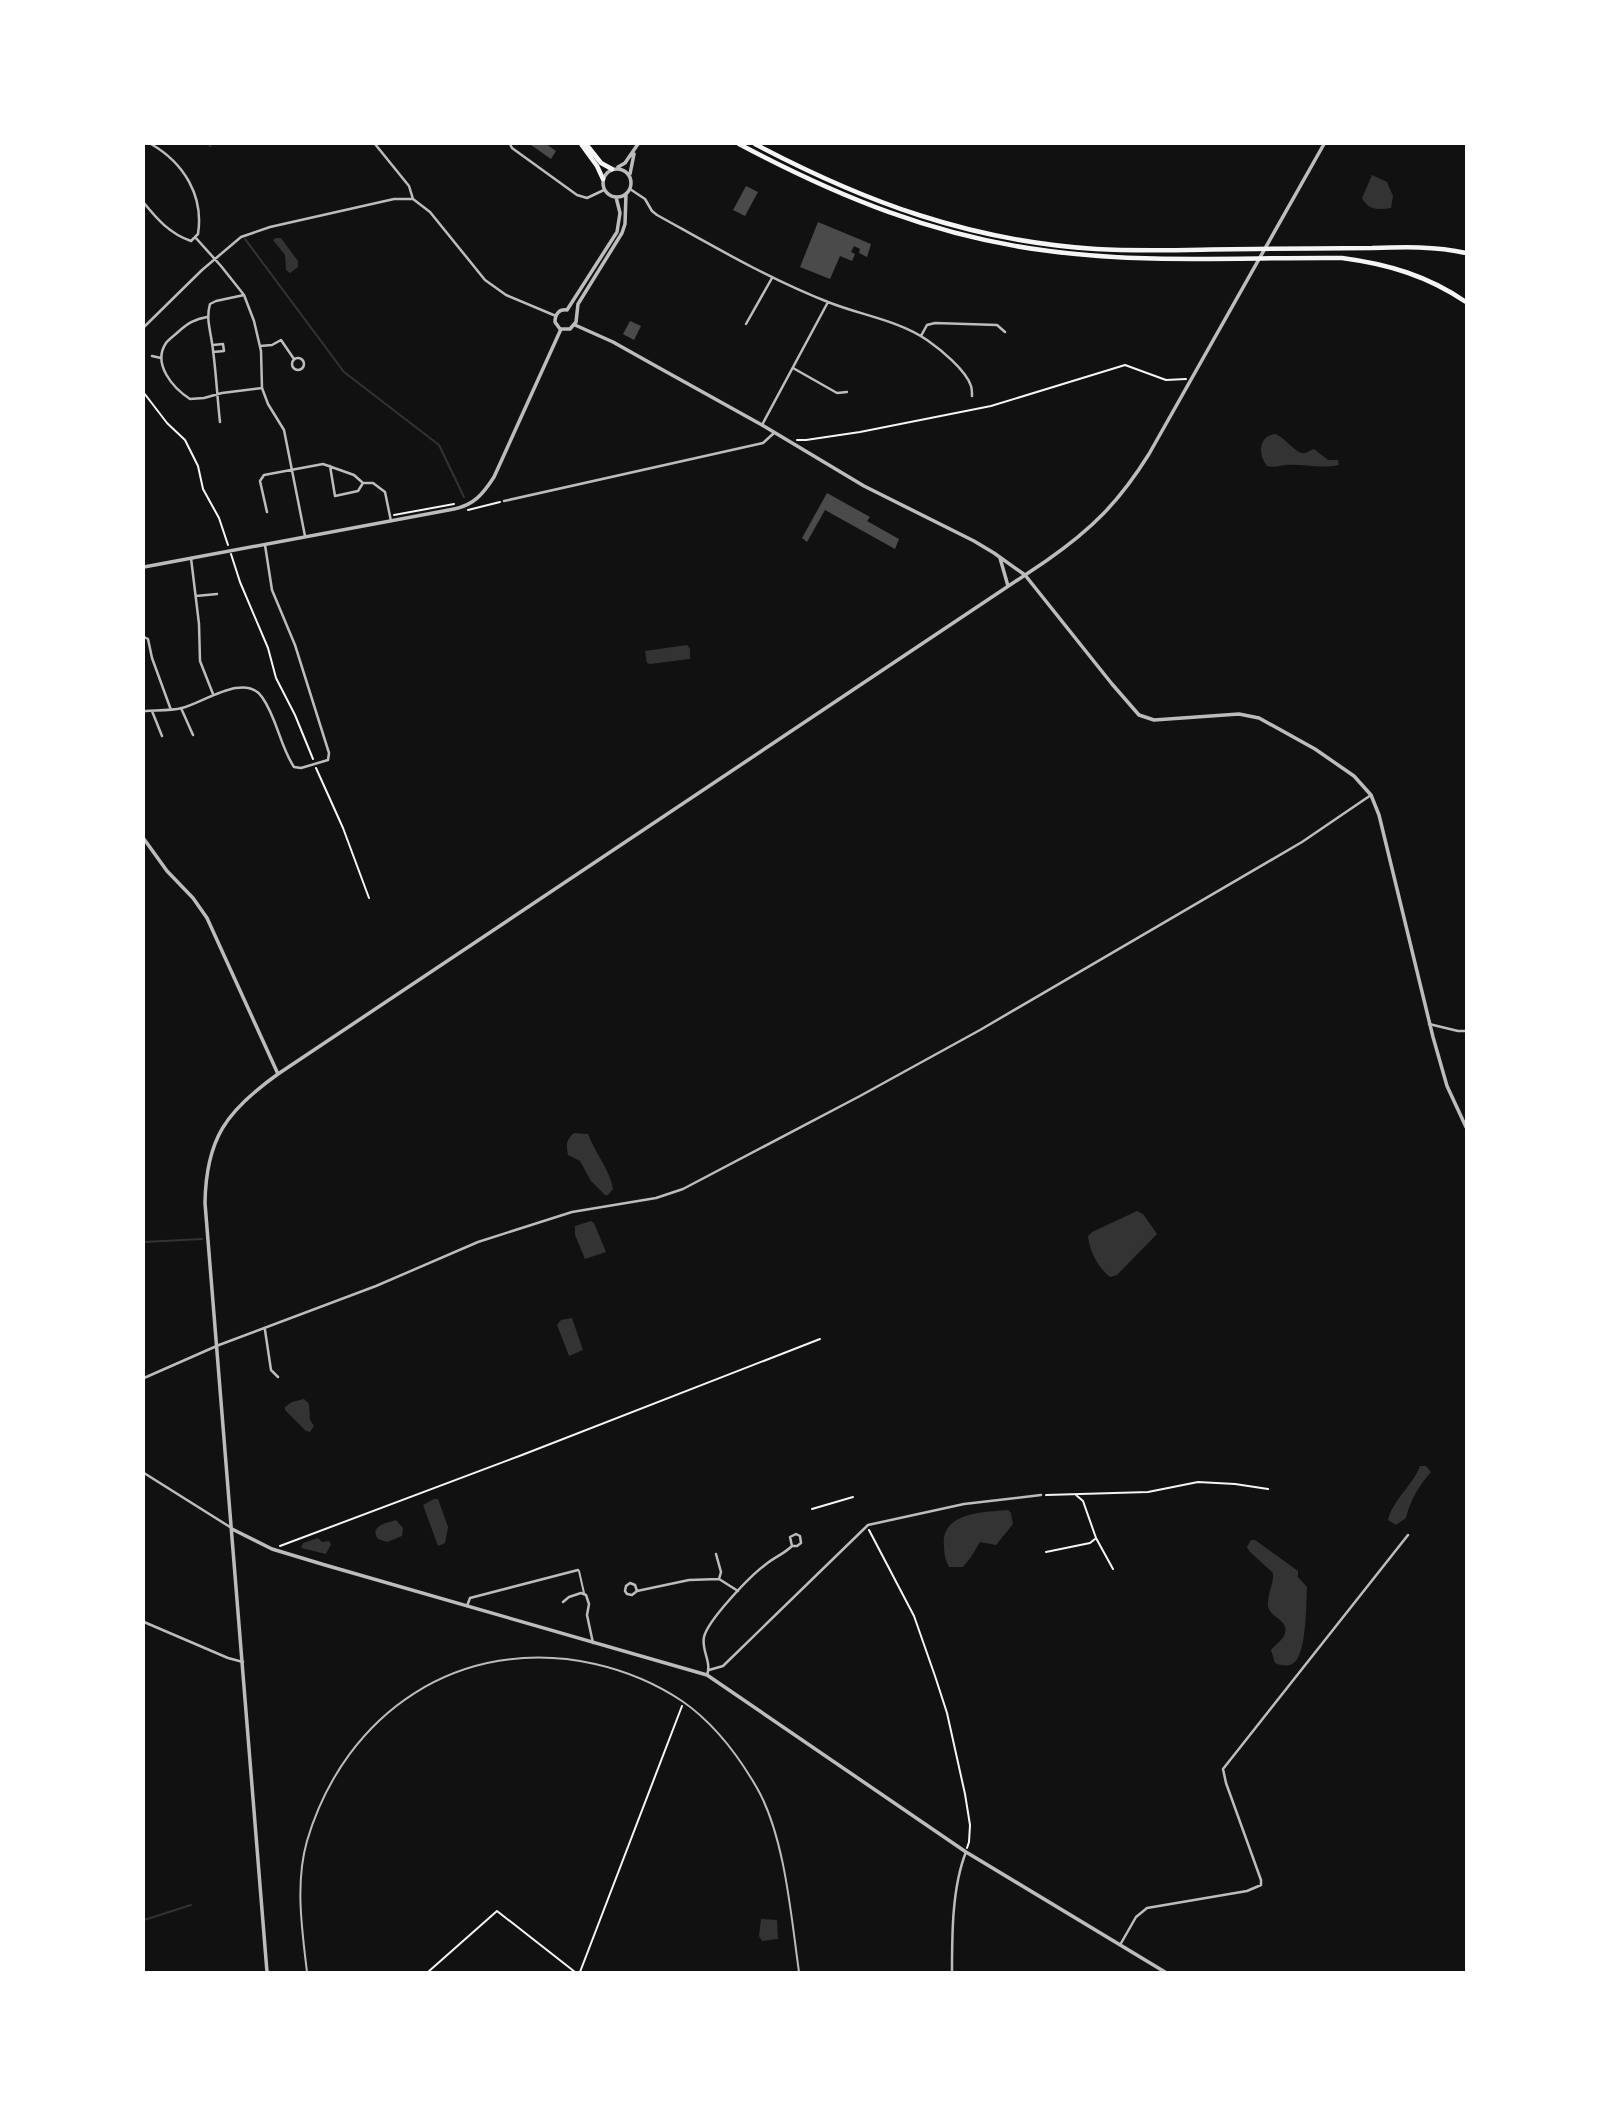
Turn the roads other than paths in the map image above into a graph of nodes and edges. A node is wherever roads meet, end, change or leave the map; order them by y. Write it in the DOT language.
graph roads {
  1 [pos="151,144"];
  2 [pos="375,144"];
  3 [pos="510,144"];
  4 [pos="581,144"];
  5 [pos="586,144"];
  6 [pos="638,144"];
  7 [pos="739,144"];
  8 [pos="755,144"];
  9 [pos="1324,144"];
  10 [pos="635,151"];
  11 [pos="614,169"];
  12 [pos="629,176"];
  13 [pos="603,179"];
  14 [pos="630,189"];
  15 [pos="604,190"];
  16 [pos="626,194"];
  17 [pos="616,197"];
  18 [pos="413,199"];
  19 [pos="144,203"];
  20 [pos="195,237"];
  21 [pos="1466,253"];
  22 [pos="214,259"];
  23 [pos="773,277"];
  24 [pos="244,295"];
  25 [pos="828,302"];
  26 [pos="1466,302"];
  27 [pos="567,310"];
  28 [pos="556,316"];
  29 [pos="207,317"];
  30 [pos="575,317"];
  31 [pos="746,324"];
  32 [pos="575,325"];
  33 [pos="144,327"];
  34 [pos="561,330"];
  35 [pos="1005,332"];
  36 [pos="922,336"];
  37 [pos="213,345"];
  38 [pos="260,345"];
  39 [pos="213,352"];
  40 [pos="152,356"];
  41 [pos="161,358"];
  42 [pos="295,359"];
  43 [pos="793,368"];
  44 [pos="262,388"];
  45 [pos="847,392"];
  46 [pos="217,394"];
  47 [pos="972,396"];
  48 [pos="220,422"];
  49 [pos="762,425"];
  50 [pos="775,432"];
  51 [pos="330,466"];
  52 [pos="293,469"];
  53 [pos="363,483"];
  54 [pos="504,500"];
  55 [pos="267,512"];
  56 [pos="390,518"];
  57 [pos="305,537"];
  58 [pos="265,544"];
  59 [pos="999,556"];
  60 [pos="191,558"];
  61 [pos="144,567"];
  62 [pos="1025,575"];
  63 [pos="1008,586"];
  64 [pos="217,594"];
  65 [pos="195,597"];
  66 [pos="144,637"];
  67 [pos="213,694"];
  68 [pos="181,708"];
  69 [pos="171,709"];
  70 [pos="144,711"];
  71 [pos="152,711"];
  72 [pos="192,735"];
  73 [pos="162,736"];
  74 [pos="1371,795"];
  75 [pos="144,839"];
  76 [pos="1430,1024"];
  77 [pos="1466,1031"];
  78 [pos="278,1074"];
  79 [pos="1466,1127"];
  80 [pos="265,1329"];
  81 [pos="217,1346"];
  82 [pos="278,1377"];
  83 [pos="144,1378"];
  84 [pos="144,1473"];
  85 [pos="1041,1496"];
  86 [pos="232,1529"];
  87 [pos="1408,1535"];
  88 [pos="792,1546"];
  89 [pos="716,1554"];
  90 [pos="578,1570"];
  91 [pos="719,1579"];
  92 [pos="637,1591"];
  93 [pos="738,1591"];
  94 [pos="584,1594"];
  95 [pos="563,1602"];
  96 [pos="467,1606"];
  97 [pos="144,1622"];
  98 [pos="593,1643"];
  99 [pos="243,1662"];
  100 [pos="709,1670"];
  101 [pos="706,1675"];
  102 [pos="966,1852"];
  103 [pos="1120,1945"];
  104 [pos="267,1972"];
  105 [pos="307,1972"];
  106 [pos="799,1972"];
  107 [pos="952,1972"];
  108 [pos="1165,1972"];
  1 -- 20 [label="street"];
  2 -- 18 [label="street"];
  3 -- 15 [label="street"];
  4 -- 13 [label="highway"];
  5 -- 11 [label="highway"];
  6 -- 10 [label="street"];
  7 -- 26 [label="highway"];
  8 -- 21 [label="highway"];
  9 -- 62 [label="street"];
  10 -- 11 [label="street"];
  10 -- 12 [label="street"];
  11 -- 12 [label="street"];
  11 -- 13 [label="street"];
  12 -- 14 [label="street"];
  13 -- 15 [label="street"];
  14 -- 16 [label="street"];
  14 -- 23 [label="street"];
  15 -- 17 [label="street"];
  16 -- 17 [label="street"];
  16 -- 30 [label="street"];
  17 -- 27 [label="street"];
  18 -- 22 [label="street"];
  18 -- 28 [label="street"];
  19 -- 20 [label="street"];
  20 -- 22 [label="street"];
  22 -- 24 [label="street"];
  22 -- 33 [label="street"];
  23 -- 25 [label="street"];
  23 -- 31 [label="street"];
  24 -- 29 [label="street"];
  24 -- 38 [label="street"];
  25 -- 36 [label="street"];
  25 -- 43 [label="street"];
  27 -- 28 [label="street"];
  27 -- 30 [label="street"];
  28 -- 34 [label="street"];
  29 -- 37 [label="street"];
  29 -- 41 [label="street"];
  30 -- 32 [label="street"];
  32 -- 34 [label="street"];
  32 -- 49 [label="street"];
  34 -- 56 [label="street"];
  35 -- 36 [label="street"];
  36 -- 47 [label="street"];
  37 -- 39 [label="street"];
  37 -- 39 [label="street"];
  38 -- 42 [label="street"];
  38 -- 44 [label="street"];
  39 -- 46 [label="street"];
  40 -- 41 [label="street"];
  41 -- 46 [label="street"];
  43 -- 45 [label="street"];
  43 -- 49 [label="street"];
  44 -- 46 [label="street"];
  44 -- 52 [label="street"];
  46 -- 48 [label="street"];
  49 -- 50 [label="street"];
  50 -- 54 [label="street"];
  50 -- 59 [label="street"];
  51 -- 52 [label="street"];
  51 -- 53 [label="street"];
  51 -- 53 [label="street"];
  52 -- 55 [label="street"];
  52 -- 57 [label="street"];
  53 -- 56 [label="street"];
  56 -- 57 [label="street"];
  57 -- 58 [label="street"];
  58 -- 60 [label="street"];
  58 -- 67 [label="street"];
  59 -- 62 [label="street"];
  59 -- 63 [label="street"];
  60 -- 61 [label="street"];
  60 -- 65 [label="street"];
  62 -- 63 [label="street"];
  62 -- 74 [label="street"];
  63 -- 78 [label="street"];
  64 -- 65 [label="street"];
  65 -- 67 [label="street"];
  66 -- 69 [label="street"];
  67 -- 68 [label="street"];
  68 -- 69 [label="street"];
  68 -- 72 [label="street"];
  69 -- 71 [label="street"];
  70 -- 71 [label="street"];
  71 -- 73 [label="street"];
  74 -- 76 [label="street"];
  74 -- 80 [label="street"];
  75 -- 78 [label="street"];
  76 -- 77 [label="street"];
  76 -- 79 [label="street"];
  78 -- 81 [label="street"];
  80 -- 81 [label="street"];
  80 -- 82 [label="street"];
  81 -- 83 [label="street"];
  81 -- 86 [label="street"];
  84 -- 86 [label="street"];
  85 -- 100 [label="street"];
  86 -- 96 [label="street"];
  86 -- 99 [label="street"];
  87 -- 103 [label="street"];
  88 -- 93 [label="street"];
  89 -- 91 [label="street"];
  90 -- 94 [label="lane"];
  90 -- 96 [label="street"];
  91 -- 92 [label="street"];
  91 -- 93 [label="street"];
  93 -- 100 [label="street"];
  94 -- 95 [label="street"];
  94 -- 98 [label="street"];
  96 -- 98 [label="street"];
  97 -- 99 [label="street"];
  98 -- 101 [label="street"];
  99 -- 104 [label="street"];
  100 -- 101 [label="street"];
  101 -- 102 [label="street"];
  102 -- 103 [label="street"];
  102 -- 107 [label="street"];
  103 -- 108 [label="street"];
  105 -- 106 [label="lane"];
}
